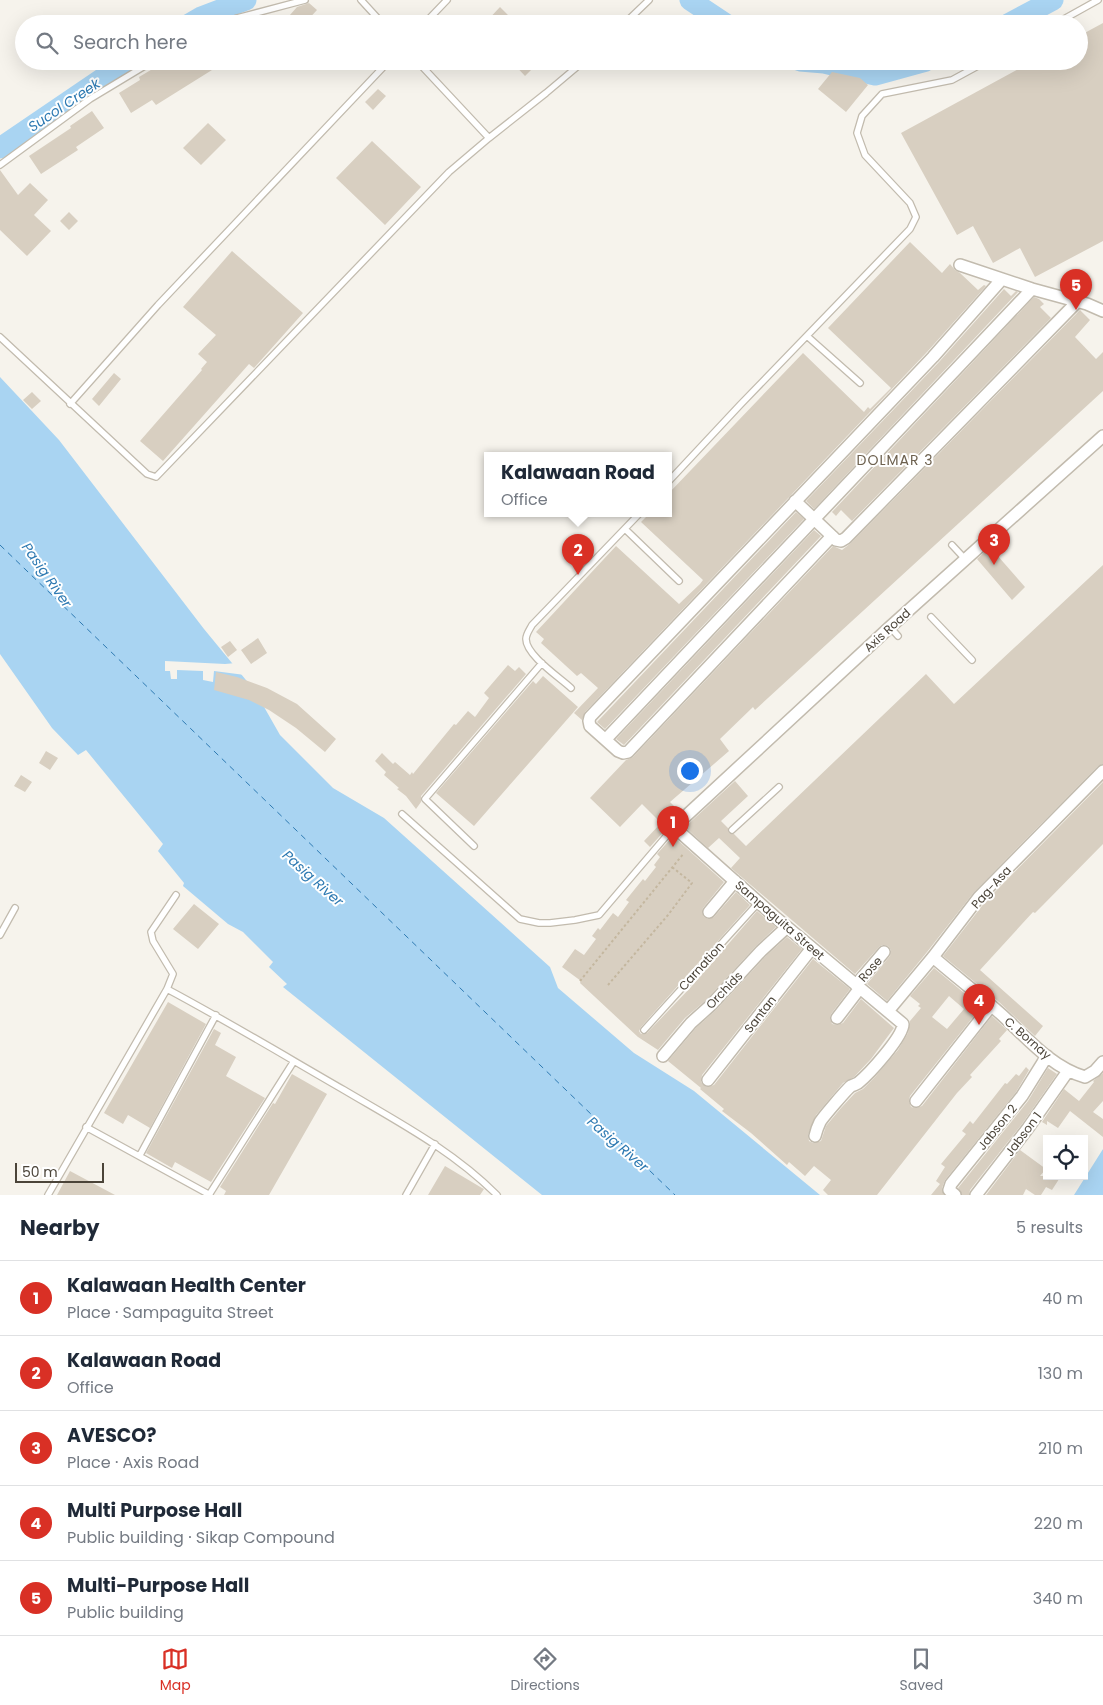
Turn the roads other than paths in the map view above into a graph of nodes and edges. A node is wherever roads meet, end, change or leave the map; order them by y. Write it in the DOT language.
graph roads {
  1 [pos="305,0"];
  2 [pos="361,0"];
  3 [pos="447,0"];
  4 [pos="649,0"];
  5 [pos="1098,0"];
  6 [pos="248,15"];
  7 [pos="375,15"];
  8 [pos="433,15"];
  9 [pos="633,15"];
  10 [pos="1071,15"];
  11 [pos="138,70"];
  12 [pos="380,70"];
  13 [pos="425,70"];
  14 [pos="574,70"];
  15 [pos="970,70"];
  16 [pos="489,138"];
  17 [pos="0,165"];
  18 [pos="960,265"];
  19 [pos="1002,279"];
  20 [pos="1032,289"];
  21 [pos="1077,302"];
  22 [pos="1103,311"];
  23 [pos="807,336"];
  24 [pos="0,337"];
  25 [pos="860,383"];
  26 [pos="70,404"];
  27 [pos="1103,436"];
  28 [pos="672,478"];
  29 [pos="796,501"];
  30 [pos="636,517"];
  31 [pos="815,518"];
  32 [pos="625,529"];
  33 [pos="832,536"];
  34 [pos="952,545"];
  35 [pos="966,559"];
  36 [pos="679,581"];
  37 [pos="931,617"];
  38 [pos="890,627"];
  39 [pos="898,636"];
  40 [pos="972,660"];
  41 [pos="542,663"];
  42 [pos="571,688"];
  43 [pos="606,739"];
  44 [pos="1103,771"];
  45 [pos="779,787"];
  46 [pos="402,814"];
  47 [pos="674,827"];
  48 [pos="732,830"];
  49 [pos="474,846"];
  50 [pos="735,881"];
  51 [pos="176,896"];
  52 [pos="759,902"];
  53 [pos="15,908"];
  54 [pos="709,912"];
  55 [pos="787,927"];
  56 [pos="0,935"];
  57 [pos="812,948"];
  58 [pos="884,952"];
  59 [pos="934,957"];
  60 [pos="858,986"];
  61 [pos="167,989"];
  62 [pos="991,1006"];
  63 [pos="888,1011"];
  64 [pos="216,1015"];
  65 [pos="836,1018"];
  66 [pos="644,1030"];
  67 [pos="663,1056"];
  68 [pos="1047,1056"];
  69 [pos="294,1061"];
  70 [pos="1103,1062"];
  71 [pos="1068,1071"];
  72 [pos="708,1080"];
  73 [pos="916,1101"];
  74 [pos="86,1126"];
  75 [pos="815,1136"];
  76 [pos="435,1144"];
  77 [pos="140,1155"];
  78 [pos="48,1195"];
  79 [pos="210,1195"];
  80 [pos="406,1195"];
  81 [pos="497,1195"];
  82 [pos="955,1195"];
  83 [pos="976,1195"];
  1 -- 6 [label="lane"];
  2 -- 7 [label="lane"];
  3 -- 8 [label="lane"];
  4 -- 9 [label="lane"];
  5 -- 10 [label="lane"];
  11 -- 17 [label="lane"];
  12 -- 26 [label="lane"];
  13 -- 16 [label="lane"];
  14 -- 16 [label="lane"];
  15 -- 23 [label="lane"];
  16 -- 26 [label="lane"];
  18 -- 19 [label="street"];
  19 -- 20 [label="street"];
  19 -- 29 [label="street"];
  20 -- 21 [label="street"];
  20 -- 31 [label="street"];
  21 -- 22 [label="street"];
  21 -- 33 [label="street"];
  23 -- 25 [label="lane"];
  23 -- 28 [label="lane"];
  24 -- 26 [label="lane"];
  27 -- 35 [label="street, Axis Road"];
  29 -- 31 [label="street"];
  29 -- 43 [label="street"];
  30 -- 32 [label="lane"];
  31 -- 33 [label="street"];
  31 -- 43 [label="street"];
  32 -- 36 [label="lane"];
  32 -- 41 [label="lane"];
  33 -- 43 [label="street"];
  34 -- 35 [label="lane"];
  35 -- 38 [label="street, Axis Road"];
  37 -- 40 [label="lane"];
  38 -- 39 [label="lane"];
  38 -- 47 [label="street, Axis Road"];
  41 -- 42 [label="lane"];
  41 -- 49 [label="lane"];
  44 -- 59 [label="street, Pag-Asa"];
  45 -- 48 [label="lane"];
  46 -- 47 [label="lane"];
  47 -- 50 [label="street, Sampaguita Street"];
  50 -- 52 [label="street, Sampaguita Street"];
  50 -- 54 [label="street"];
  51 -- 61 [label="lane"];
  52 -- 55 [label="street, Sampaguita Street"];
  52 -- 66 [label="lane, Carnation"];
  53 -- 56 [label="lane"];
  55 -- 57 [label="street, Sampaguita Street"];
  55 -- 67 [label="street, Orchids"];
  57 -- 60 [label="street, Sampaguita Street"];
  57 -- 72 [label="street, Santan"];
  58 -- 60 [label="street, Rose"];
  59 -- 62 [label="street, C. Bornay"];
  59 -- 63 [label="street, Pag-Asa"];
  60 -- 63 [label="street, Sampaguita Street"];
  60 -- 65 [label="street, Rose"];
  61 -- 64 [label="lane"];
  61 -- 74 [label="lane"];
  62 -- 68 [label="street, C. Bornay"];
  62 -- 73 [label="street"];
  63 -- 75 [label="street, Sampaguita Street"];
  64 -- 69 [label="lane"];
  64 -- 77 [label="lane"];
  68 -- 71 [label="street, C. Bornay"];
  68 -- 82 [label="street, Jabson 2"];
  69 -- 76 [label="lane"];
  69 -- 79 [label="lane"];
  70 -- 71 [label="street, C. Bornay"];
  71 -- 83 [label="street, Jabson 1"];
  74 -- 77 [label="lane"];
  74 -- 78 [label="lane"];
  76 -- 80 [label="lane"];
  76 -- 81 [label="lane"];
  77 -- 79 [label="lane"];
}
